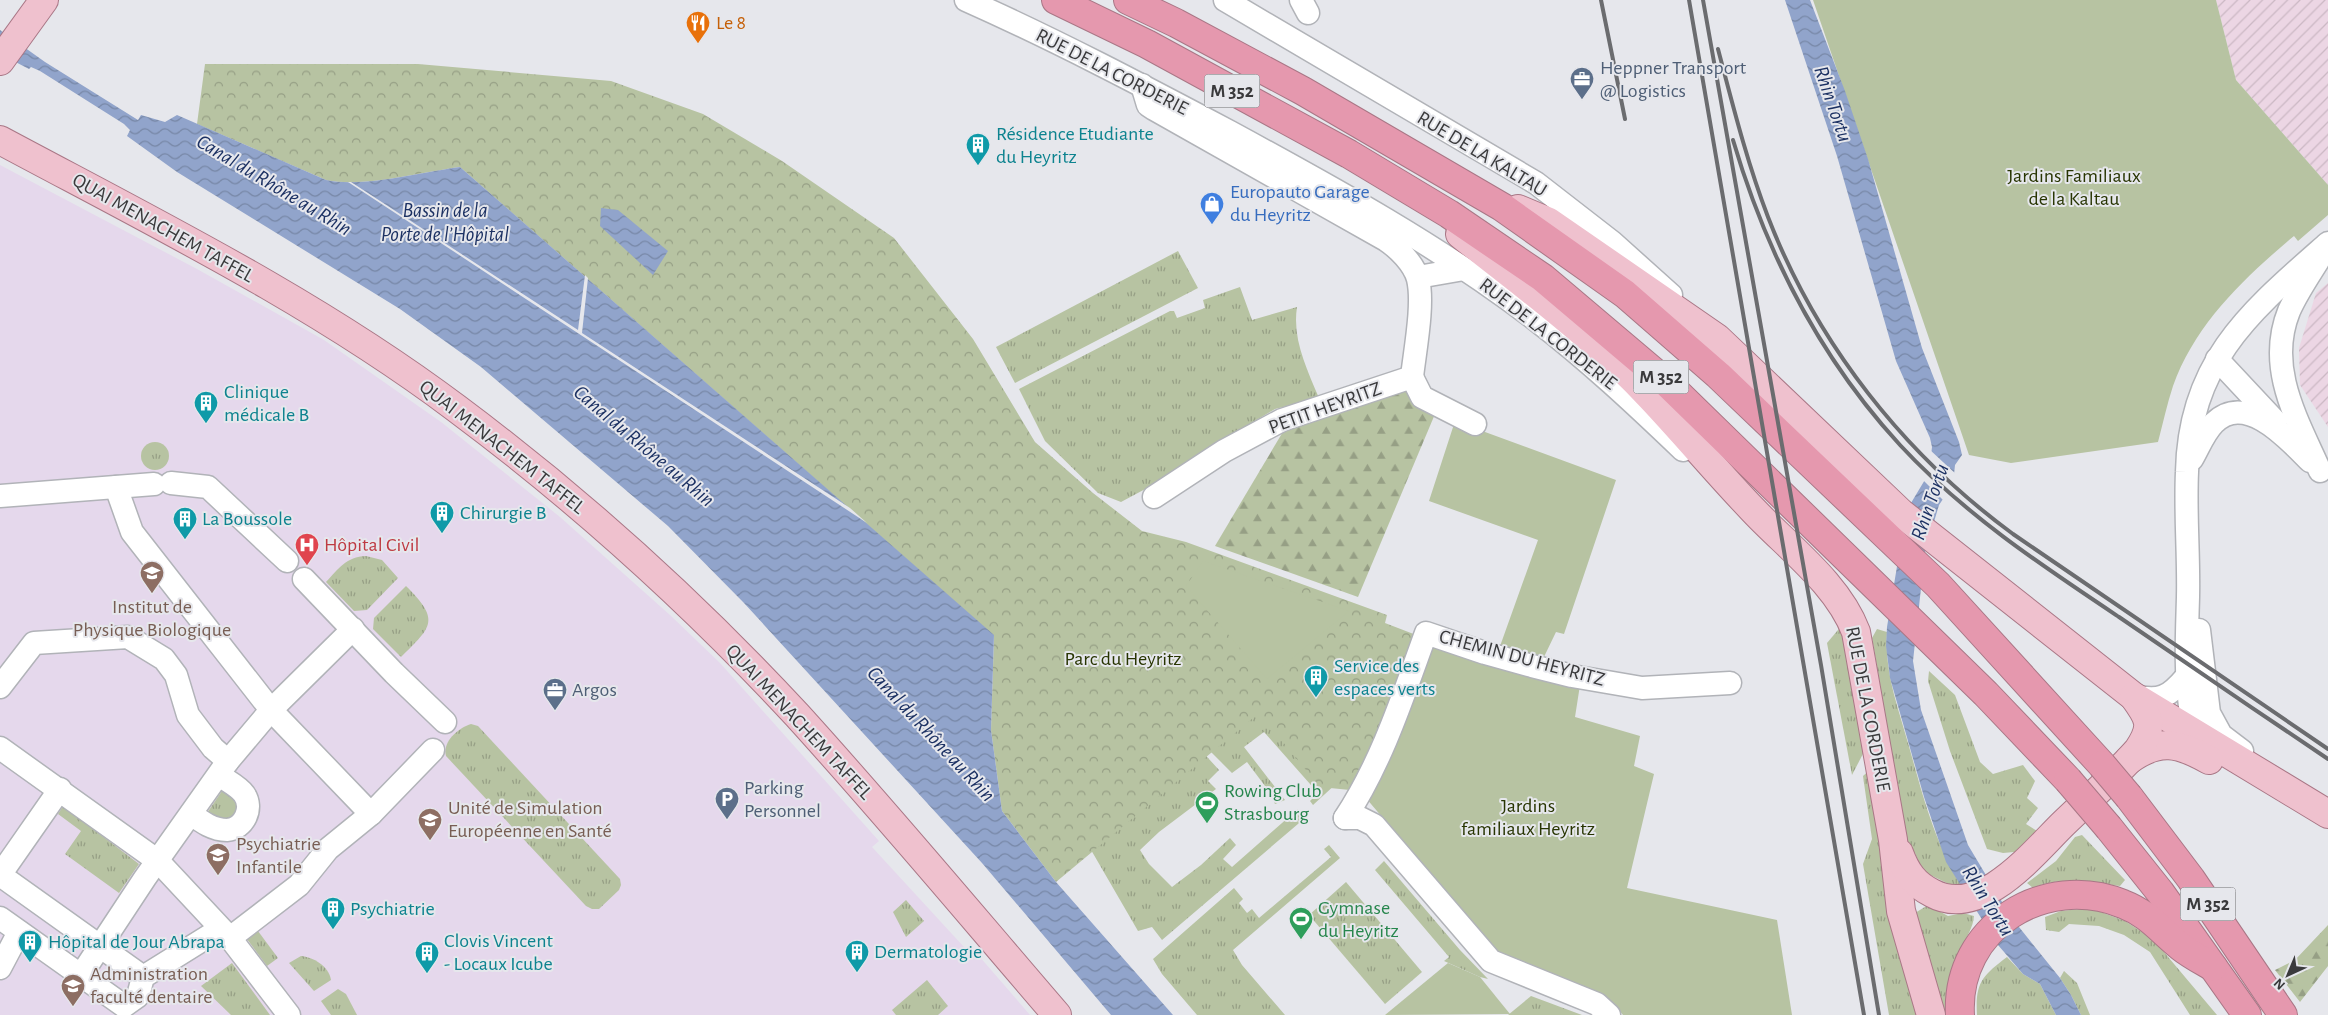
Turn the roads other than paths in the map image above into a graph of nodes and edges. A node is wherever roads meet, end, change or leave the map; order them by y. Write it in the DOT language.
graph roads {
  1 [pos="44,0"];
  2 [pos="966,0"];
  3 [pos="1056,0"];
  4 [pos="1128,0"];
  5 [pos="1150,0"];
  6 [pos="1225,0"];
  7 [pos="0,61"];
  8 [pos="1142,85"];
  9 [pos="0,140"];
  10 [pos="1406,187"];
  11 [pos="1518,209"];
  12 [pos="2328,243"];
  13 [pos="1464,269"];
  14 [pos="1418,277"];
  15 [pos="1625,294"];
  16 [pos="1717,338"];
  17 [pos="2217,359"];
  18 [pos="1412,377"];
  19 [pos="1475,424"];
  20 [pos="2186,472"];
  21 [pos="2324,476"];
  22 [pos="116,487"];
  23 [pos="0,496"];
  24 [pos="1154,497"];
  25 [pos="1754,511"];
  26 [pos="287,561"];
  27 [pos="304,579"];
  28 [pos="2188,585"];
  29 [pos="353,630"];
  30 [pos="2186,676"];
  31 [pos="1730,683"];
  32 [pos="0,687"];
  33 [pos="2133,696"];
  34 [pos="272,710"];
  35 [pos="445,722"];
  36 [pos="2193,733"];
  37 [pos="0,748"];
  38 [pos="433,750"];
  39 [pos="2210,760"];
  40 [pos="2114,764"];
  41 [pos="223,768"];
  42 [pos="60,789"];
  43 [pos="2328,804"];
  44 [pos="191,814"];
  45 [pos="371,814"];
  46 [pos="2328,814"];
  47 [pos="2328,832"];
  48 [pos="1893,840"];
  49 [pos="158,861"];
  50 [pos="0,875"];
  51 [pos="0,918"];
  52 [pos="19,932"];
  53 [pos="225,934"];
  54 [pos="99,946"];
  55 [pos="2214,967"];
  56 [pos="0,968"];
  57 [pos="81,976"];
  58 [pos="144,977"];
  59 [pos="289,1015"];
  60 [pos="1057,1015"];
  61 [pos="1609,1015"];
  62 [pos="1931,1015"];
  63 [pos="1960,1015"];
  64 [pos="2247,1015"];
  65 [pos="2283,1015"];
  1 -- 7 [label="main road"];
  2 -- 8 [label="street, RUE DE LA CORDERIE"];
  3 -- 10 [label="highway, M 352"];
  4 -- 15 [label="highway, M 352"];
  5 -- 11 [label="main road"];
  6 -- 16 [label="street, RUE DE LA KALTAU"];
  8 -- 13 [label="street, RUE DE LA CORDERIE"];
  8 -- 14 [label="street"];
  9 -- 60 [label="main road, QUAI MENACHEM TAFFEL"];
  10 -- 25 [label="main road"];
  10 -- 55 [label="highway, M 352, bridge"];
  11 -- 15 [label="main road"];
  11 -- 16 [label="main road"];
  12 -- 17 [label="street"];
  12 -- 21 [label="street"];
  13 -- 14 [label="street"];
  13 -- 25 [label="street, RUE DE LA CORDERIE"];
  14 -- 18 [label="street"];
  15 -- 40 [label="highway, M 352"];
  16 -- 33 [label="main road"];
  17 -- 20 [label="street"];
  17 -- 21 [label="street"];
  18 -- 19 [label="street"];
  18 -- 24 [label="street, PETIT HEYRITZ"];
  20 -- 21 [label="street"];
  20 -- 28 [label="street"];
  22 -- 23 [label="street"];
  22 -- 26 [label="street"];
  22 -- 34 [label="street"];
  25 -- 48 [label="main road, RUE DE LA CORDERIE"];
  27 -- 29 [label="street"];
  28 -- 30 [label="street"];
  28 -- 43 [label="street"];
  29 -- 34 [label="street"];
  29 -- 35 [label="street"];
  30 -- 33 [label="street"];
  30 -- 36 [label="street"];
  31 -- 61 [label="street, CHEMIN DU HEYRITZ"];
  32 -- 41 [label="street"];
  33 -- 36 [label="main road"];
  33 -- 40 [label="main road"];
  34 -- 41 [label="street"];
  34 -- 45 [label="street"];
  36 -- 39 [label="street"];
  36 -- 46 [label="main road"];
  37 -- 42 [label="street"];
  38 -- 45 [label="street"];
  39 -- 40 [label="main road"];
  39 -- 47 [label="main road"];
  40 -- 48 [label="main road"];
  40 -- 65 [label="highway, M 352, bridge"];
  41 -- 44 [label="street"];
  41 -- 44 [label="street"];
  42 -- 49 [label="street"];
  42 -- 50 [label="street"];
  44 -- 49 [label="street"];
  45 -- 53 [label="street"];
  48 -- 62 [label="main road, RUE DE LA CORDERIE"];
  49 -- 53 [label="street"];
  49 -- 54 [label="street"];
  50 -- 54 [label="street"];
  51 -- 52 [label="street"];
  52 -- 56 [label="street"];
  52 -- 57 [label="street"];
  53 -- 58 [label="street"];
  53 -- 59 [label="street"];
  54 -- 57 [label="street"];
  54 -- 58 [label="street"];
  55 -- 63 [label="highway"];
  55 -- 64 [label="highway, M 352"];
  57 -- 58 [label="street"];
}
